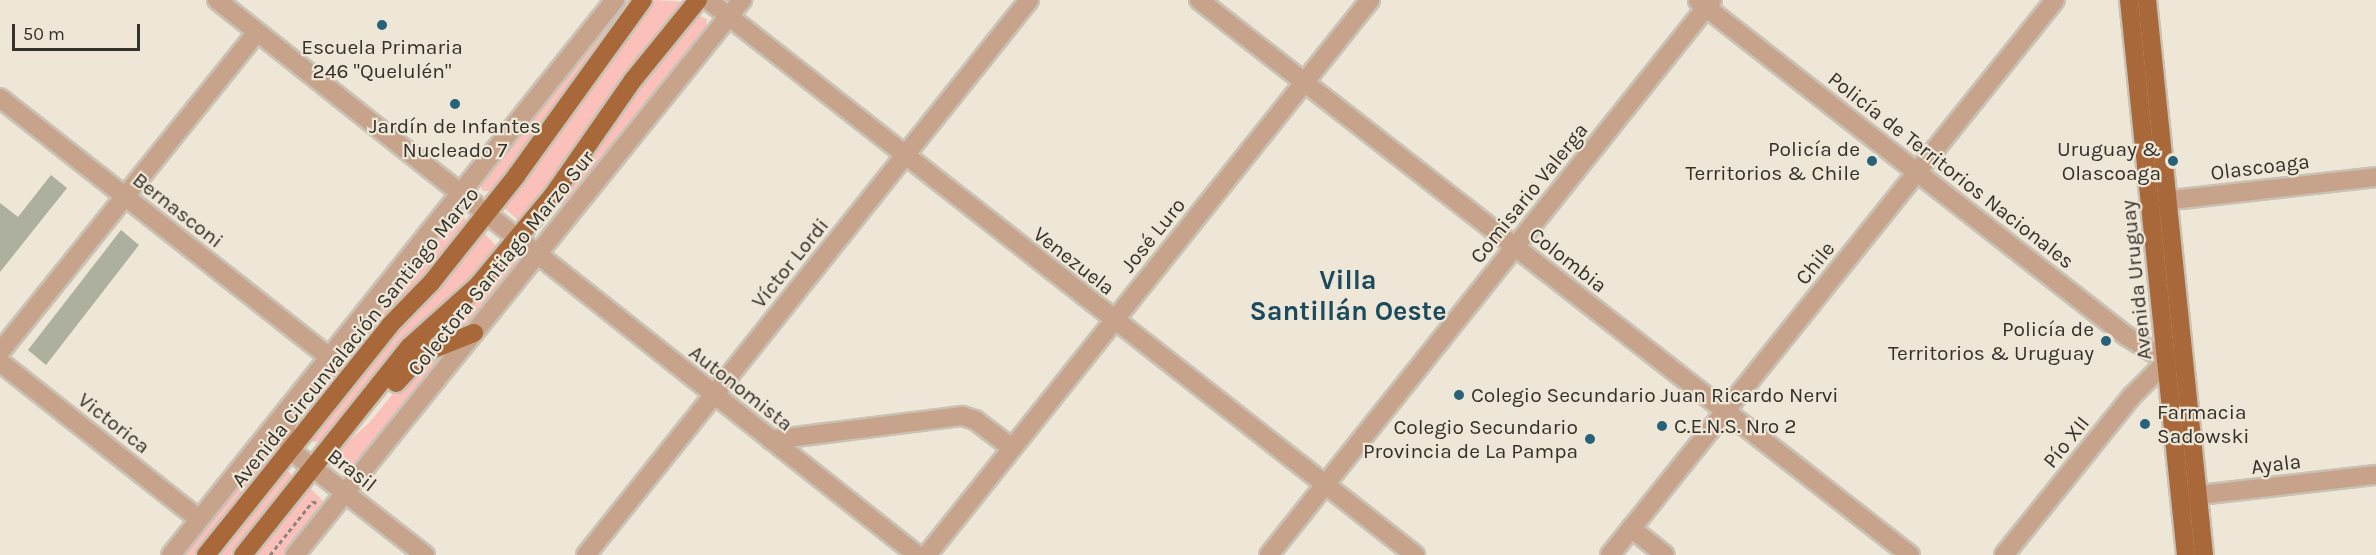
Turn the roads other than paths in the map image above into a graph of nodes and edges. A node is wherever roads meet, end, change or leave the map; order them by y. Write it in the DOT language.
graph roads {
  1 [pos="217,0"];
  2 [pos="615,0"];
  3 [pos="643,0"];
  4 [pos="698,0"];
  5 [pos="708,0"];
  6 [pos="742,0"];
  7 [pos="1029,0"];
  8 [pos="1199,0"];
  9 [pos="1370,0"];
  10 [pos="2055,0"];
  11 [pos="2129,0"];
  12 [pos="2147,0"];
  13 [pos="1705,3"];
  14 [pos="238,6"];
  15 [pos="728,18"];
  16 [pos="257,32"];
  17 [pos="1304,82"];
  18 [pos="0,98"];
  19 [pos="904,156"];
  20 [pos="1917,172"];
  21 [pos="2376,177"];
  22 [pos="461,193"];
  23 [pos="125,196"];
  24 [pos="2159,202"];
  25 [pos="486,214"];
  26 [pos="516,239"];
  27 [pos="1515,247"];
  28 [pos="536,255"];
  29 [pos="1114,320"];
  30 [pos="474,333"];
  31 [pos="0,352"];
  32 [pos="329,357"];
  33 [pos="2175,360"];
  34 [pos="0,362"];
  35 [pos="714,395"];
  36 [pos="292,403"];
  37 [pos="1725,411"];
  38 [pos="771,440"];
  39 [pos="330,446"];
  40 [pos="1012,448"];
  41 [pos="290,450"];
  42 [pos="313,468"];
  43 [pos="2376,475"];
  44 [pos="1325,485"];
  45 [pos="345,493"];
  46 [pos="2189,497"];
  47 [pos="199,519"];
  48 [pos="1631,528"];
  49 [pos="171,555"];
  50 [pos="206,555"];
  51 [pos="243,555"];
  52 [pos="295,555"];
  53 [pos="425,555"];
  54 [pos="586,555"];
  55 [pos="917,555"];
  56 [pos="927,555"];
  57 [pos="1269,555"];
  58 [pos="1415,555"];
  59 [pos="1610,555"];
  60 [pos="1665,555"];
  61 [pos="1910,555"];
  62 [pos="2004,555"];
  63 [pos="2186,555"];
  64 [pos="2204,555"];
  1 -- 14 [label="street, Autonomista"];
  2 -- 22 [label="street"];
  3 -- 25 [label="main road, Avenida Circunvalación Santiago Marzo"];
  4 -- 26 [label="main road"];
  5 -- 15 [label="street, Venezuela"];
  6 -- 15 [label="street, Colectora Santiago Marzo Sur"];
  7 -- 19 [label="street, Víctor Lordi"];
  8 -- 17 [label="street, Colombia"];
  9 -- 17 [label="street, José Luro"];
  10 -- 20 [label="street, Chile"];
  11 -- 24 [label="main road, Avenida Uruguay"];
  12 -- 24 [label="main road, Avenida Uruguay"];
  13 -- 20 [label="street, Policía de Territorios Nacionales"];
  13 -- 27 [label="street, Comisario Valerga"];
  14 -- 16 [label="street, Autonomista"];
  15 -- 19 [label="street, Venezuela"];
  15 -- 28 [label="street, Colectora Santiago Marzo Sur"];
  16 -- 22 [label="street, Autonomista"];
  16 -- 23 [label="street"];
  17 -- 27 [label="street, Colombia"];
  17 -- 29 [label="street, José Luro"];
  18 -- 23 [label="street, Bernasconi"];
  19 -- 29 [label="street, Venezuela"];
  19 -- 35 [label="street, Víctor Lordi"];
  20 -- 33 [label="street, Policía de Territorios Nacionales"];
  20 -- 37 [label="street, Chile"];
  21 -- 24 [label="street, Olascoaga"];
  22 -- 25 [label="street, Autonomista"];
  22 -- 32 [label="street"];
  23 -- 31 [label="street"];
  23 -- 32 [label="street, Bernasconi"];
  24 -- 33 [label="main road, Avenida Uruguay"];
  25 -- 26 [label="street, Autonomista"];
  25 -- 41 [label="main road, Avenida Circunvalación Santiago Marzo"];
  26 -- 28 [label="street, Autonomista"];
  26 -- 39 [label="main road"];
  27 -- 37 [label="street, Colombia"];
  27 -- 44 [label="street, Comisario Valerga"];
  28 -- 30 [label="street, Colectora Santiago Marzo Sur"];
  28 -- 35 [label="street, Autonomista"];
  29 -- 40 [label="street, José Luro"];
  29 -- 44 [label="street, Venezuela"];
  30 -- 39 [label="main road"];
  30 -- 45 [label="street, Colectora Santiago Marzo Sur"];
  32 -- 36 [label="street"];
  33 -- 46 [label="main road, Avenida Uruguay"];
  33 -- 62 [label="street, Pío XII"];
  34 -- 47 [label="street, Victorica"];
  35 -- 38 [label="street, Autonomista"];
  35 -- 54 [label="street, Víctor Lordi"];
  36 -- 41 [label="street"];
  36 -- 47 [label="street"];
  37 -- 48 [label="street, Chile"];
  37 -- 61 [label="street, Colombia"];
  38 -- 40 [label="street"];
  38 -- 55 [label="street, Autonomista"];
  39 -- 42 [label="main road"];
  40 -- 56 [label="street, José Luro"];
  41 -- 42 [label="street, Brasil"];
  41 -- 50 [label="main road, Avenida Circunvalación Santiago Marzo"];
  42 -- 45 [label="street, Brasil"];
  42 -- 51 [label="main road"];
  43 -- 46 [label="street, Ayala"];
  44 -- 57 [label="street, Comisario Valerga"];
  44 -- 58 [label="street, Venezuela"];
  45 -- 52 [label="street, Colectora Santiago Marzo Sur"];
  45 -- 53 [label="street, Brasil"];
  46 -- 63 [label="main road, Avenida Uruguay"];
  46 -- 64 [label="main road, Avenida Uruguay"];
  47 -- 49 [label="street"];
  48 -- 59 [label="street, Chile"];
  48 -- 60 [label="street"];
}
